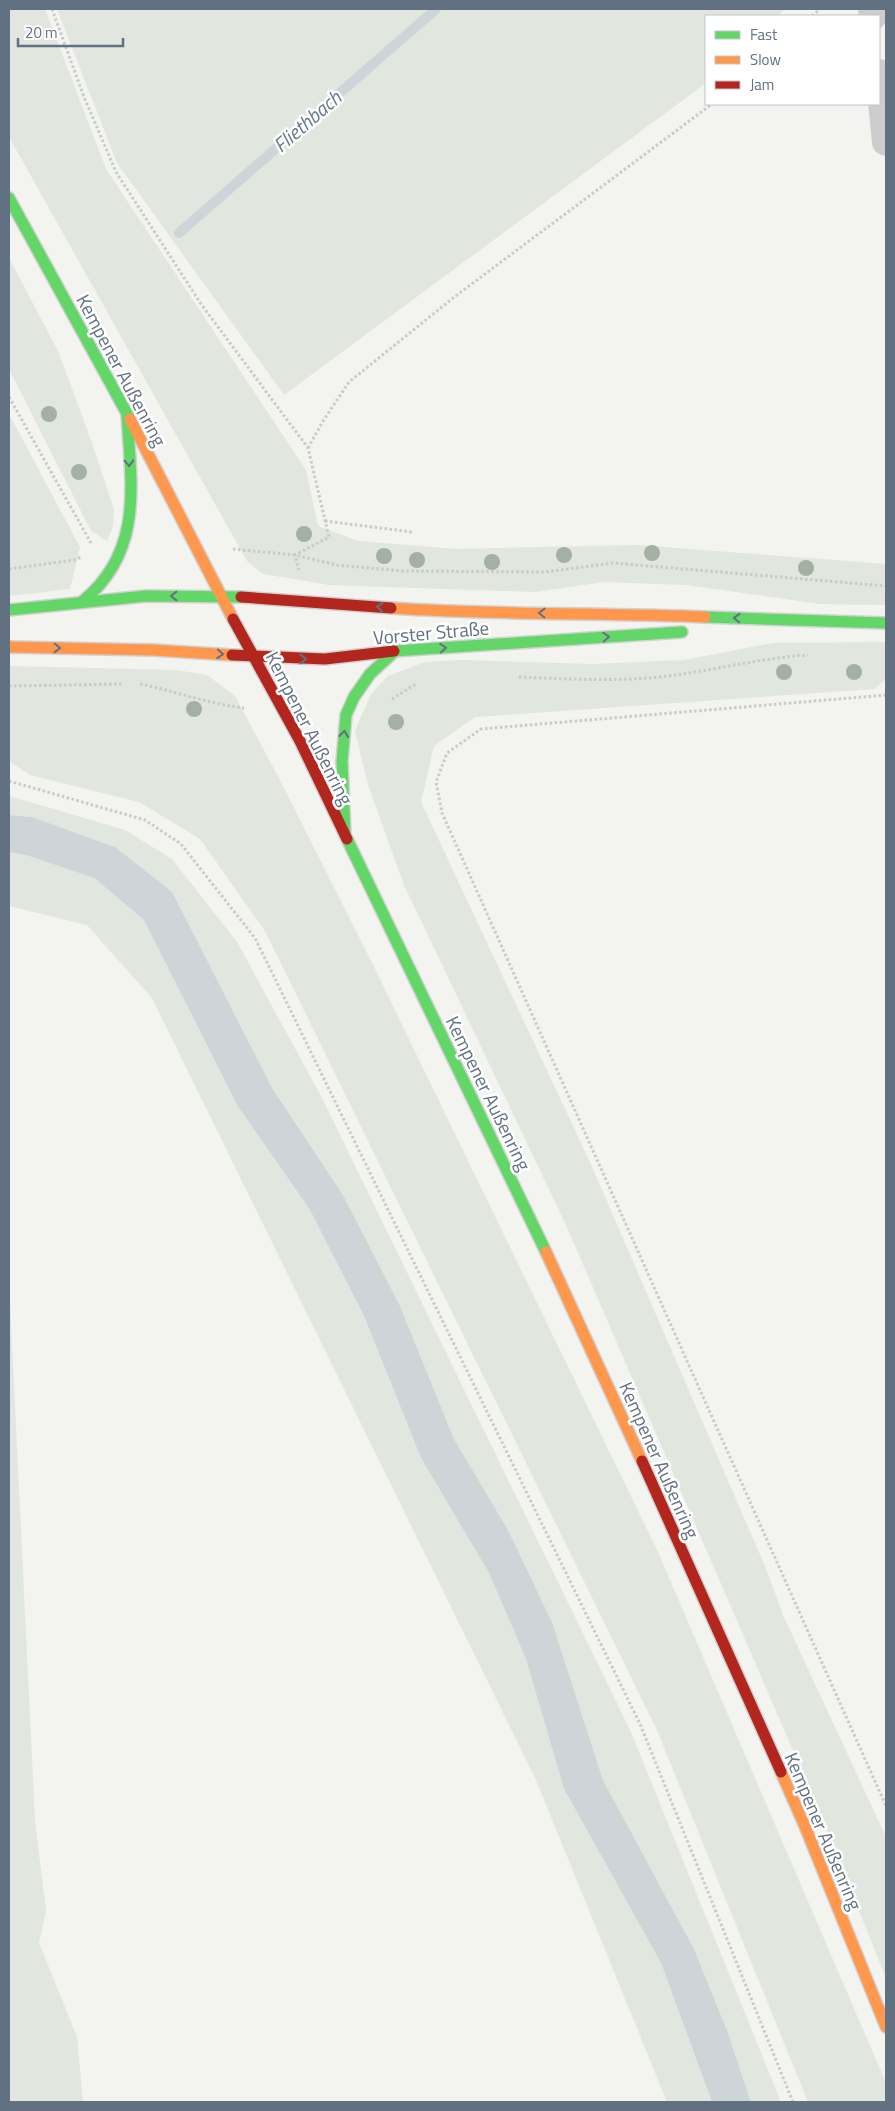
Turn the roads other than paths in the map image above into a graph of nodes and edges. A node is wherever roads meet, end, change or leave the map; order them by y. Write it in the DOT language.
graph roads {
  1 [pos="880,83"];
  2 [pos="886,142"];
  3 [pos="9,198"];
  4 [pos="128,414"];
  5 [pos="223,596"];
  6 [pos="83,601"];
  7 [pos="9,610"];
  8 [pos="856,622"];
  9 [pos="886,623"];
  10 [pos="729,630"];
  11 [pos="690,632"];
  12 [pos="9,647"];
  13 [pos="395,652"];
  14 [pos="254,657"];
  15 [pos="344,835"];
  16 [pos="886,2027"];
  1 -- 2 [label="street"];
  3 -- 4 [label="main road, Kempener Außenring"];
  4 -- 5 [label="main road, Kempener Außenring"];
  4 -- 6 [label="main road, one-way"];
  5 -- 6 [label="main road, Vorster Straße, one-way"];
  8 -- 5 [label="main road, Vorster Straße, one-way"];
  5 -- 14 [label="main road, Kempener Außenring"];
  6 -- 7 [label="main road, Vorster Straße"];
  8 -- 9 [label="main road, Vorster Straße"];
  8 -- 10 [label="main road, Vorster Straße"];
  13 -- 11 [label="main road, Vorster Straße, one-way"];
  12 -- 14 [label="main road, Vorster Straße, one-way"];
  14 -- 13 [label="main road, Vorster Straße, one-way"];
  15 -- 13 [label="main road, one-way"];
  14 -- 15 [label="main road, Kempener Außenring"];
  15 -- 16 [label="main road, Kempener Außenring"];
}
